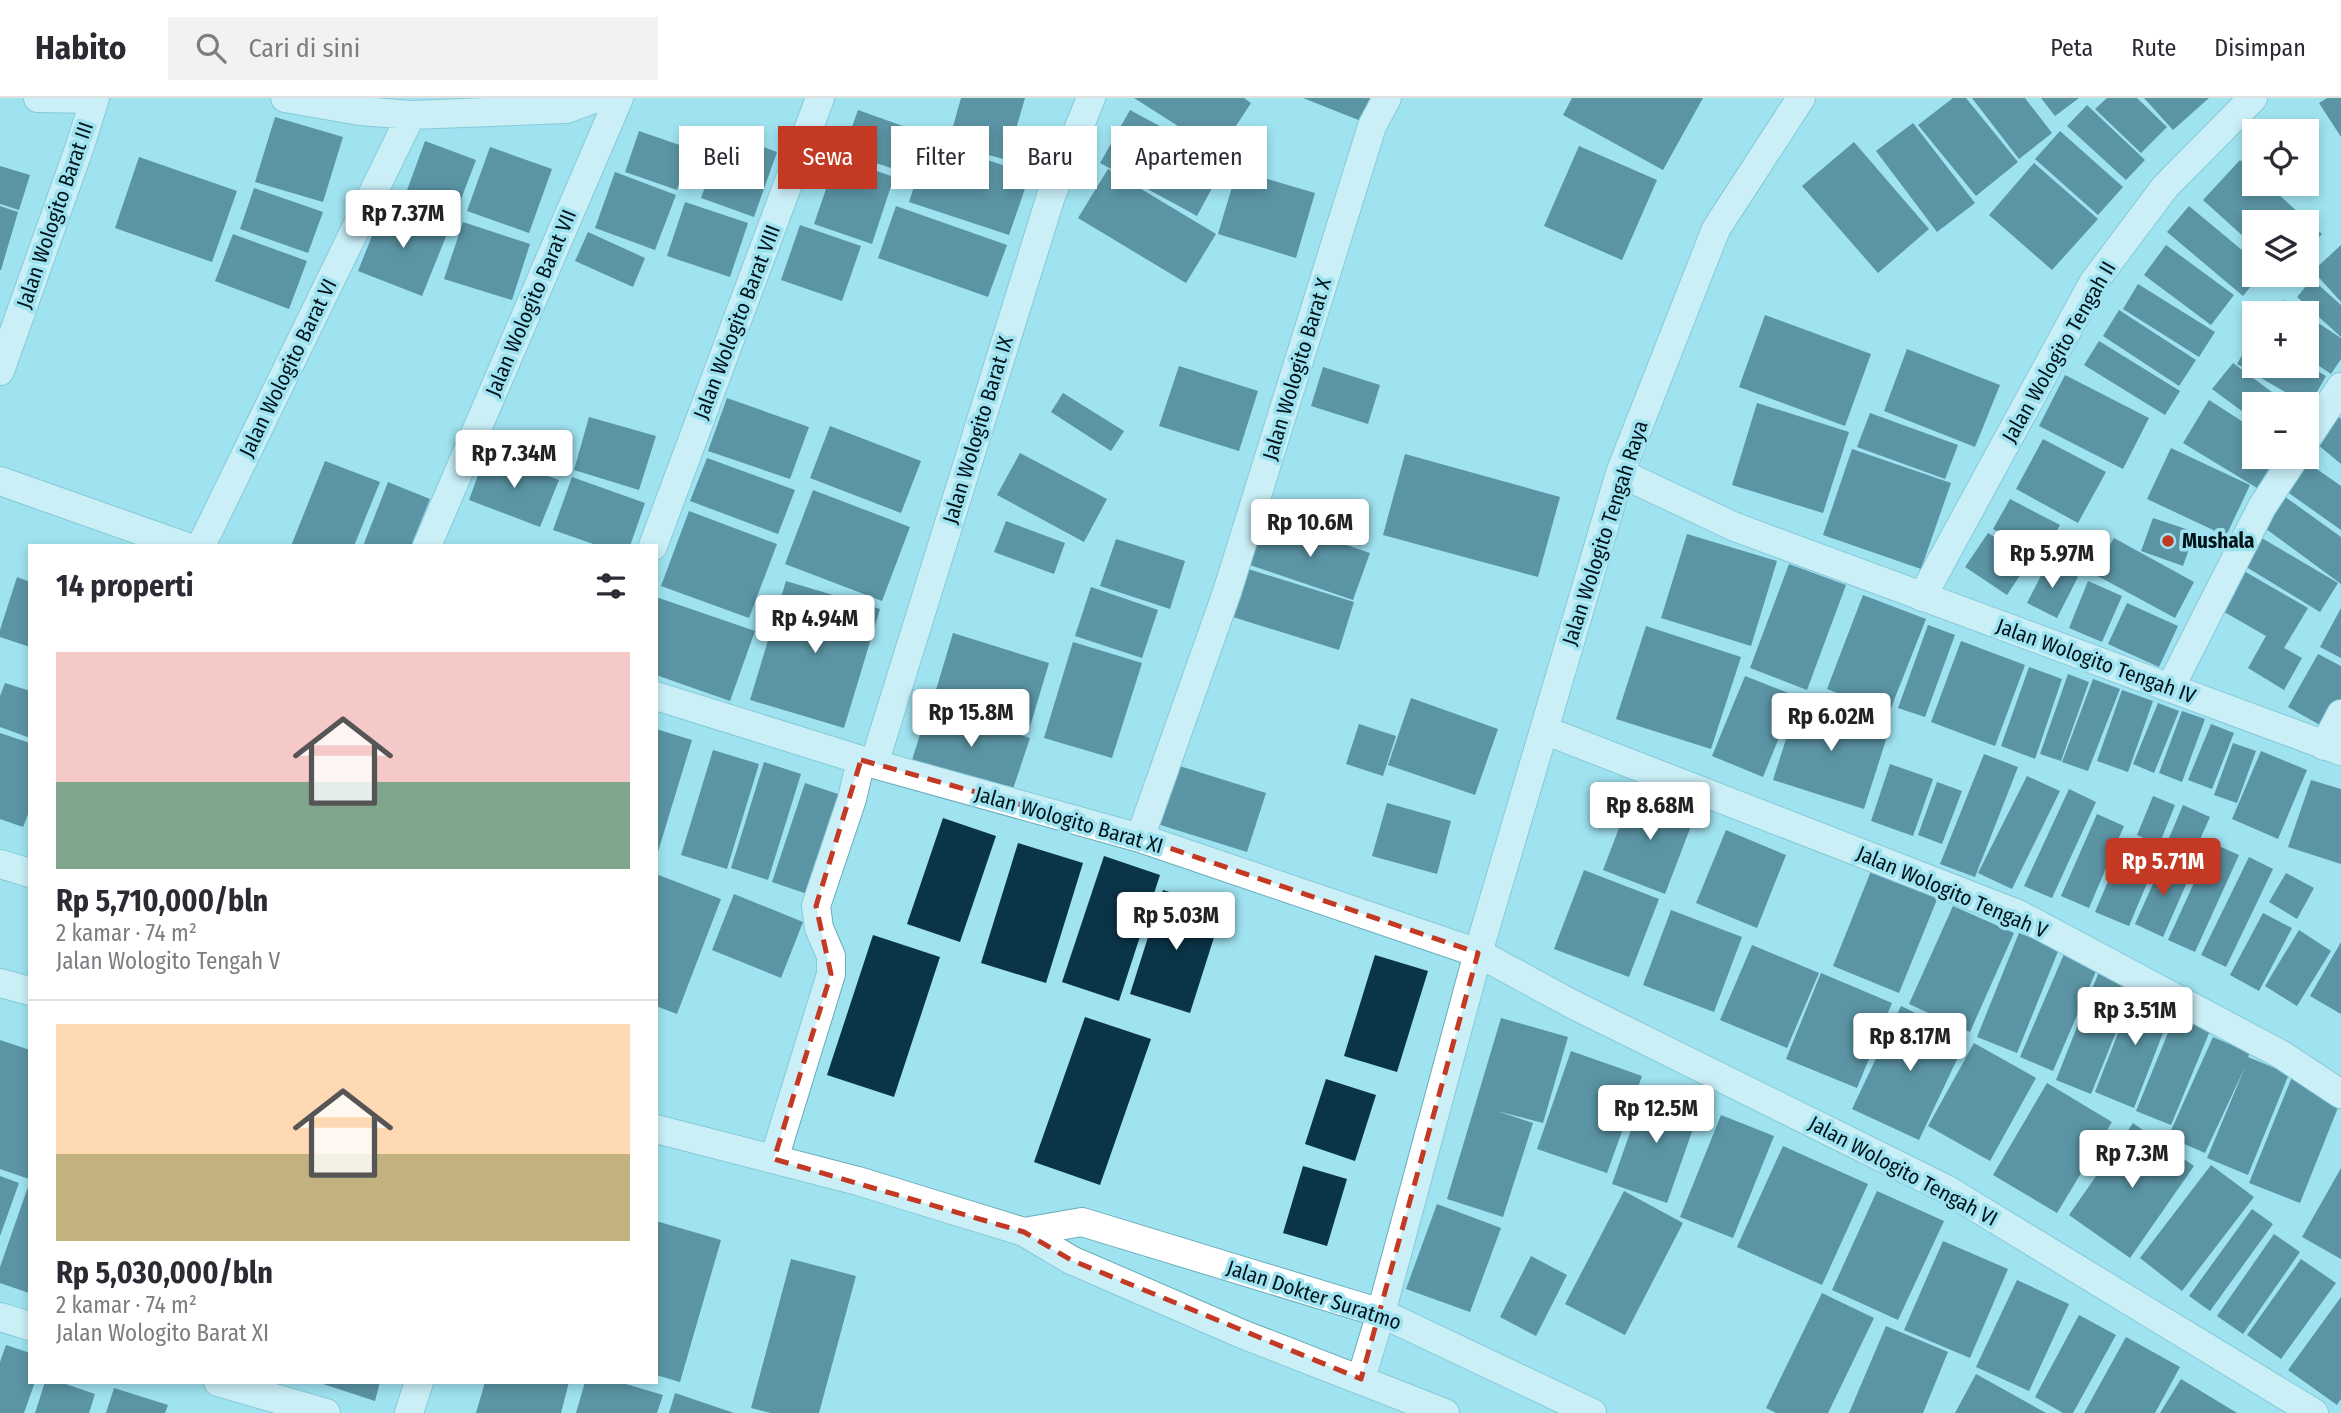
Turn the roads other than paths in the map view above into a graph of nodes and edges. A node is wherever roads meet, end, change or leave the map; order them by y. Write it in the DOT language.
graph roads {
  1 [pos="38,98"];
  2 [pos="285,98"];
  3 [pos="596,98"];
  4 [pos="619,98"];
  5 [pos="820,98"];
  6 [pos="1091,98"];
  7 [pos="1387,98"];
  8 [pos="1801,98"];
  9 [pos="2253,98"];
  10 [pos="95,99"];
  11 [pos="411,114"];
  12 [pos="0,371"];
  13 [pos="2341,387"];
  14 [pos="2319,420"];
  15 [pos="2287,469"];
  16 [pos="1620,473"];
  17 [pos="0,481"];
  18 [pos="178,544"];
  19 [pos="202,544"];
  20 [pos="427,544"];
  21 [pos="654,544"];
  22 [pos="1922,597"];
  23 [pos="2170,688"];
  24 [pos="658,697"];
  25 [pos="2341,714"];
  26 [pos="1544,730"];
  27 [pos="2333,748"];
  28 [pos="868,762"];
  29 [pos="1140,838"];
  30 [pos="0,864"];
  31 [pos="28,872"];
  32 [pos="1478,953"];
  33 [pos="0,983"];
  34 [pos="28,990"];
  35 [pos="2341,1094"];
  36 [pos="658,1130"];
  37 [pos="774,1159"];
  38 [pos="1024,1232"];
  39 [pos="1381,1313"];
  40 [pos="0,1317"];
  41 [pos="28,1325"];
  42 [pos="1361,1379"];
  43 [pos="225,1384"];
  44 [pos="418,1384"];
  45 [pos="326,1413"];
  46 [pos="409,1413"];
  47 [pos="1445,1413"];
  48 [pos="1592,1413"];
  49 [pos="2314,1413"];
  1 -- 10 [label="street"];
  2 -- 11 [label="street"];
  3 -- 11 [label="street"];
  4 -- 20 [label="street, Jalan Wologito Barat VII"];
  5 -- 21 [label="street, Jalan Wologito Barat VIII"];
  6 -- 28 [label="street, Jalan Wologito Barat IX"];
  7 -- 29 [label="street, Jalan Wologito Barat X"];
  8 -- 16 [label="street, Jalan Wologito Tengah Raya"];
  9 -- 22 [label="street, Jalan Wologito Tengah II"];
  10 -- 12 [label="street, Jalan Wologito Barat III"];
  11 -- 19 [label="street, Jalan Wologito Barat VI"];
  13 -- 14 [label="street"];
  15 -- 23 [label="street"];
  16 -- 22 [label="street, Jalan Wologito Tengah IV"];
  16 -- 26 [label="street, Jalan Wologito Tengah Raya"];
  17 -- 18 [label="street"];
  22 -- 23 [label="street, Jalan Wologito Tengah IV"];
  23 -- 27 [label="street, Jalan Wologito Tengah IV"];
  24 -- 28 [label="street, Jalan Wologito Barat XI"];
  25 -- 27 [label="street"];
  26 -- 32 [label="street, Jalan Wologito Tengah Raya"];
  26 -- 35 [label="street, Jalan Wologito Tengah V"];
  28 -- 29 [label="street, Jalan Wologito Barat XI"];
  28 -- 37 [label="street, Jalan Wologito Barat IX"];
  29 -- 32 [label="street, Jalan Wologito Barat XI"];
  30 -- 31 [label="street"];
  32 -- 39 [label="street, Jalan Wologito Tengah Raya"];
  32 -- 49 [label="street, Jalan Wologito Tengah VI"];
  33 -- 34 [label="street"];
  36 -- 37 [label="street, Jalan Dokter Suratmo"];
  37 -- 38 [label="street, Jalan Dokter Suratmo"];
  38 -- 39 [label="street, Jalan Dokter Suratmo"];
  38 -- 42 [label="street, Jalan Dokter Suratmo"];
  39 -- 42 [label="street, Jalan Wologito Tengah Raya"];
  39 -- 48 [label="street, Jalan Dokter Suratmo"];
  40 -- 41 [label="street"];
  42 -- 47 [label="street, Jalan Dokter Suratmo"];
  43 -- 45 [label="street"];
  44 -- 46 [label="street"];
}
